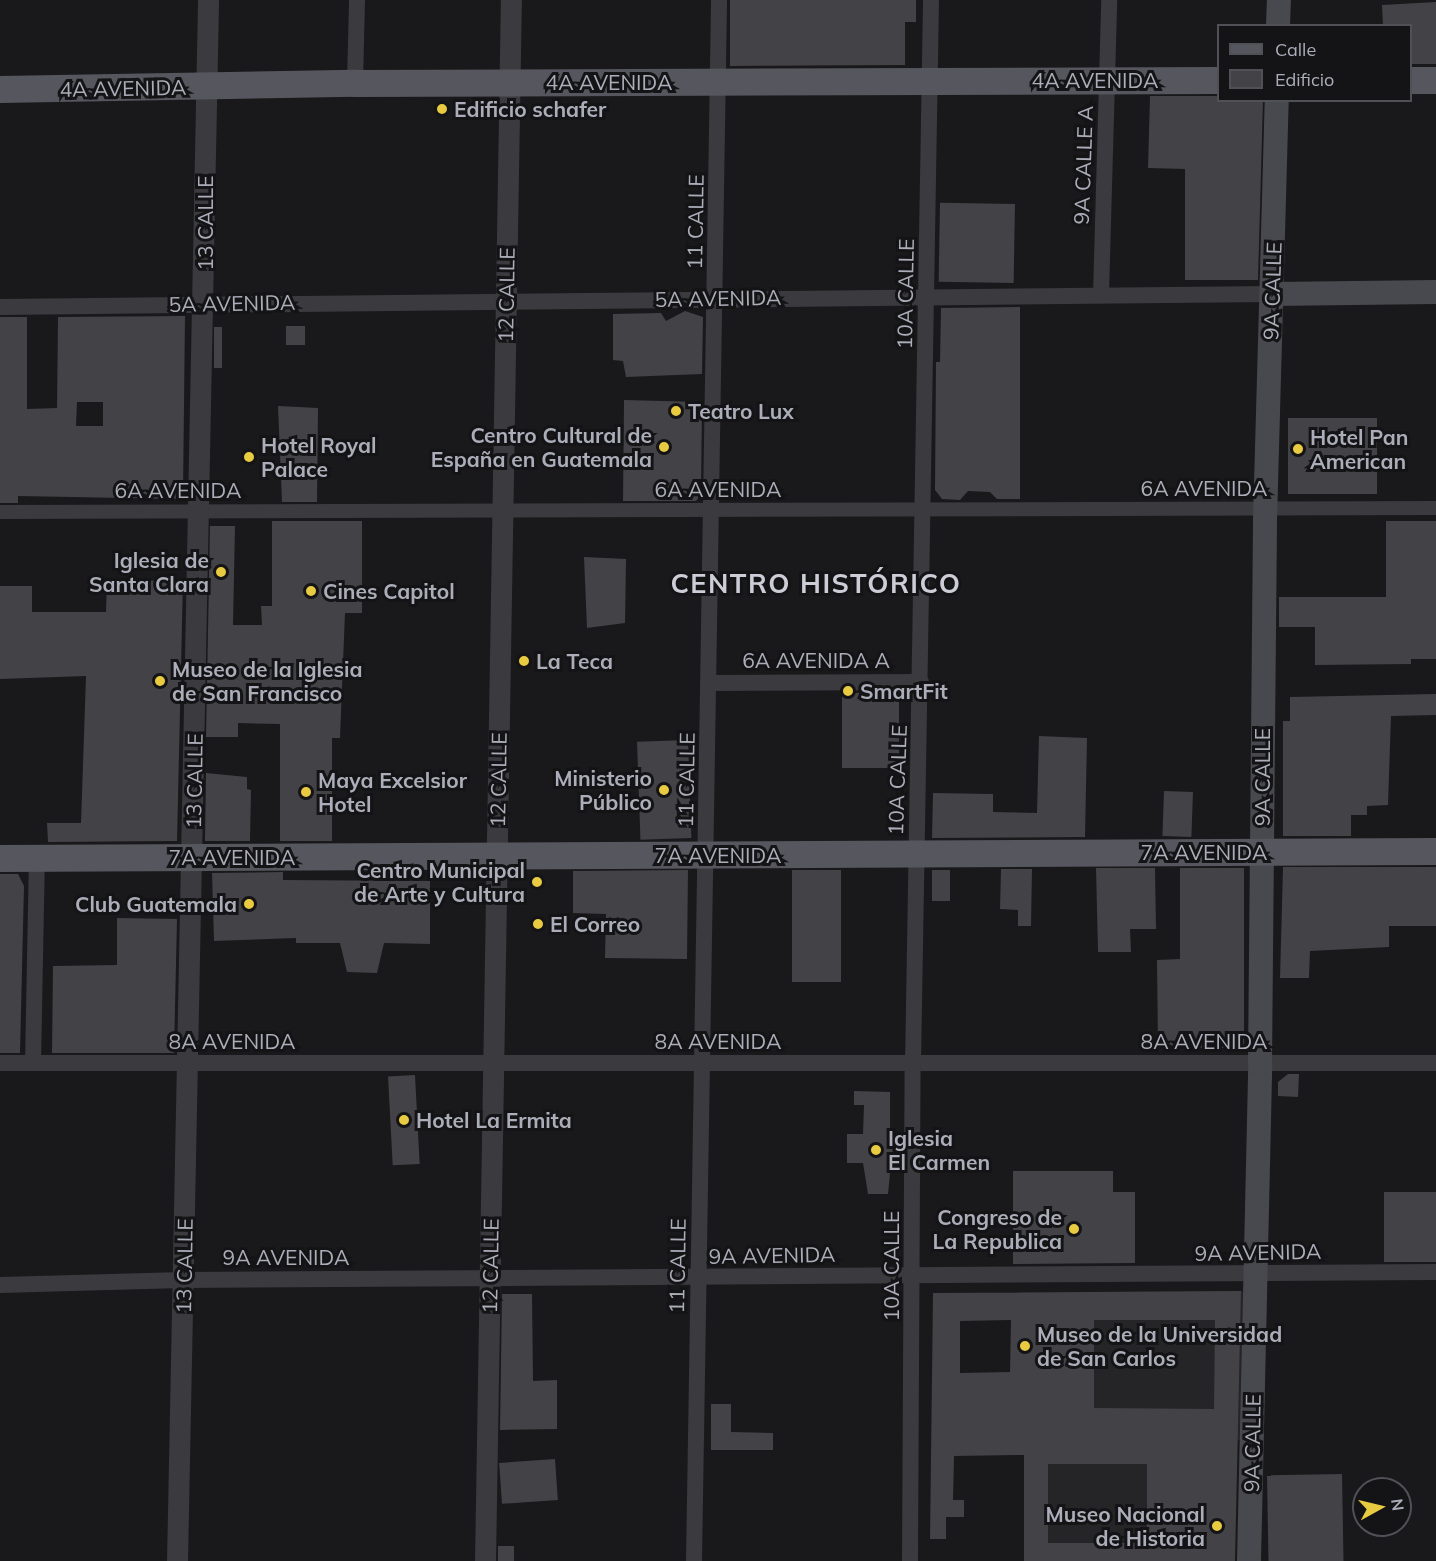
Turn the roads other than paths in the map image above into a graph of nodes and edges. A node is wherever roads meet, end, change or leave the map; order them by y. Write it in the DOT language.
graph roads {
  1 [pos="208,0"];
  2 [pos="357,0"];
  3 [pos="511,0"];
  4 [pos="719,0"];
  5 [pos="932,0"];
  6 [pos="1109,0"];
  7 [pos="1278,0"];
  8 [pos="1278,24"];
  9 [pos="1108,80"];
  10 [pos="1217,80"];
  11 [pos="1412,80"];
  12 [pos="1436,80"];
  13 [pos="719,81"];
  14 [pos="929,81"];
  15 [pos="355,83"];
  16 [pos="510,83"];
  17 [pos="205,87"];
  18 [pos="0,89"];
  19 [pos="1277,102"];
  20 [pos="1436,292"];
  21 [pos="1272,294"];
  22 [pos="927,295"];
  23 [pos="1101,295"];
  24 [pos="717,298"];
  25 [pos="506,300"];
  26 [pos="204,304"];
  27 [pos="0,307"];
  28 [pos="1436,508"];
  29 [pos="1266,509"];
  30 [pos="503,510"];
  31 [pos="713,510"];
  32 [pos="925,510"];
  33 [pos="200,511"];
  34 [pos="0,512"];
  35 [pos="711,682"];
  36 [pos="921,682"];
  37 [pos="1436,851"];
  38 [pos="1262,852"];
  39 [pos="917,854"];
  40 [pos="707,855"];
  41 [pos="497,856"];
  42 [pos="192,857"];
  43 [pos="0,858"];
  44 [pos="37,858"];
  45 [pos="0,1063"];
  46 [pos="33,1063"];
  47 [pos="188,1063"];
  48 [pos="703,1063"];
  49 [pos="1260,1063"];
  50 [pos="1436,1063"];
  51 [pos="494,1064"];
  52 [pos="913,1064"];
  53 [pos="1436,1272"];
  54 [pos="1256,1275"];
  55 [pos="914,1276"];
  56 [pos="490,1278"];
  57 [pos="699,1278"];
  58 [pos="183,1280"];
  59 [pos="0,1285"];
  60 [pos="177,1561"];
  61 [pos="485,1561"];
  62 [pos="694,1561"];
  63 [pos="910,1561"];
  64 [pos="1249,1561"];
  1 -- 17 [label="street, 13 CALLE"];
  2 -- 15 [label="street"];
  3 -- 16 [label="street, 12 CALLE"];
  4 -- 13 [label="street, 11 CALLE"];
  5 -- 14 [label="street, 10A CALLE"];
  6 -- 9 [label="street, 9A CALLE A"];
  7 -- 8 [label="main road"];
  9 -- 10 [label="main road, 4A AVENIDA"];
  9 -- 14 [label="main road, 4A AVENIDA"];
  9 -- 23 [label="street, 9A CALLE A"];
  11 -- 12 [label="main road"];
  13 -- 14 [label="main road, 4A AVENIDA"];
  13 -- 16 [label="main road, 4A AVENIDA"];
  13 -- 24 [label="street, 11 CALLE"];
  14 -- 22 [label="street, 10A CALLE"];
  15 -- 16 [label="main road, 4A AVENIDA"];
  15 -- 17 [label="main road, 4A AVENIDA"];
  16 -- 25 [label="street, 12 CALLE"];
  17 -- 18 [label="main road, 4A AVENIDA"];
  17 -- 26 [label="street, 13 CALLE"];
  19 -- 21 [label="main road, 9A CALLE"];
  20 -- 21 [label="main road, 5A AVENIDA"];
  21 -- 23 [label="street, 5A AVENIDA"];
  21 -- 29 [label="main road, 9A CALLE"];
  22 -- 23 [label="street, 5A AVENIDA"];
  22 -- 24 [label="street, 5A AVENIDA"];
  22 -- 32 [label="street, 10A CALLE"];
  24 -- 25 [label="street, 5A AVENIDA"];
  24 -- 31 [label="street, 11 CALLE"];
  25 -- 26 [label="street, 5A AVENIDA"];
  25 -- 30 [label="street, 12 CALLE"];
  26 -- 27 [label="street, 5A AVENIDA"];
  26 -- 33 [label="street, 13 CALLE"];
  28 -- 29 [label="street, 6A AVENIDA"];
  29 -- 32 [label="street, 6A AVENIDA"];
  29 -- 38 [label="main road, 9A CALLE"];
  30 -- 31 [label="street, 6A AVENIDA"];
  30 -- 33 [label="street, 6A AVENIDA"];
  30 -- 41 [label="street, 12 CALLE"];
  31 -- 32 [label="street, 6A AVENIDA"];
  31 -- 35 [label="street, 11 CALLE"];
  32 -- 36 [label="street, 10A CALLE"];
  33 -- 34 [label="street, 6A AVENIDA"];
  33 -- 42 [label="street, 13 CALLE"];
  35 -- 36 [label="street, 6A AVENIDA A"];
  35 -- 40 [label="street, 11 CALLE"];
  36 -- 39 [label="street, 10A CALLE"];
  37 -- 38 [label="main road, 7A AVENIDA"];
  38 -- 39 [label="main road, 7A AVENIDA"];
  38 -- 49 [label="main road, 9A CALLE"];
  39 -- 40 [label="main road, 7A AVENIDA"];
  39 -- 52 [label="street, 10A CALLE"];
  40 -- 41 [label="main road, 7A AVENIDA"];
  40 -- 48 [label="street, 11 CALLE"];
  41 -- 42 [label="main road, 7A AVENIDA"];
  41 -- 51 [label="street, 12 CALLE"];
  42 -- 44 [label="main road, 7A AVENIDA"];
  42 -- 47 [label="street, 13 CALLE"];
  43 -- 44 [label="main road, 7A AVENIDA"];
  44 -- 46 [label="street"];
  45 -- 46 [label="street, 8A AVENIDA"];
  46 -- 47 [label="street, 8A AVENIDA"];
  47 -- 51 [label="street, 8A AVENIDA"];
  47 -- 58 [label="street, 13 CALLE"];
  48 -- 51 [label="street, 8A AVENIDA"];
  48 -- 52 [label="street, 8A AVENIDA"];
  48 -- 57 [label="street, 11 CALLE"];
  49 -- 50 [label="street, 8A AVENIDA"];
  49 -- 52 [label="street, 8A AVENIDA"];
  49 -- 54 [label="main road, 9A CALLE"];
  51 -- 56 [label="street, 12 CALLE"];
  52 -- 55 [label="street, 10A CALLE"];
  53 -- 54 [label="street, 9A AVENIDA"];
  54 -- 55 [label="street, 9A AVENIDA"];
  54 -- 64 [label="main road, 9A CALLE"];
  55 -- 57 [label="street, 9A AVENIDA"];
  55 -- 63 [label="street, 10A CALLE"];
  56 -- 57 [label="street, 9A AVENIDA"];
  56 -- 58 [label="street, 9A AVENIDA"];
  56 -- 61 [label="street, 12 CALLE"];
  57 -- 62 [label="street, 11 CALLE"];
  58 -- 59 [label="street, 9A AVENIDA"];
  58 -- 60 [label="street, 13 CALLE"];
}
